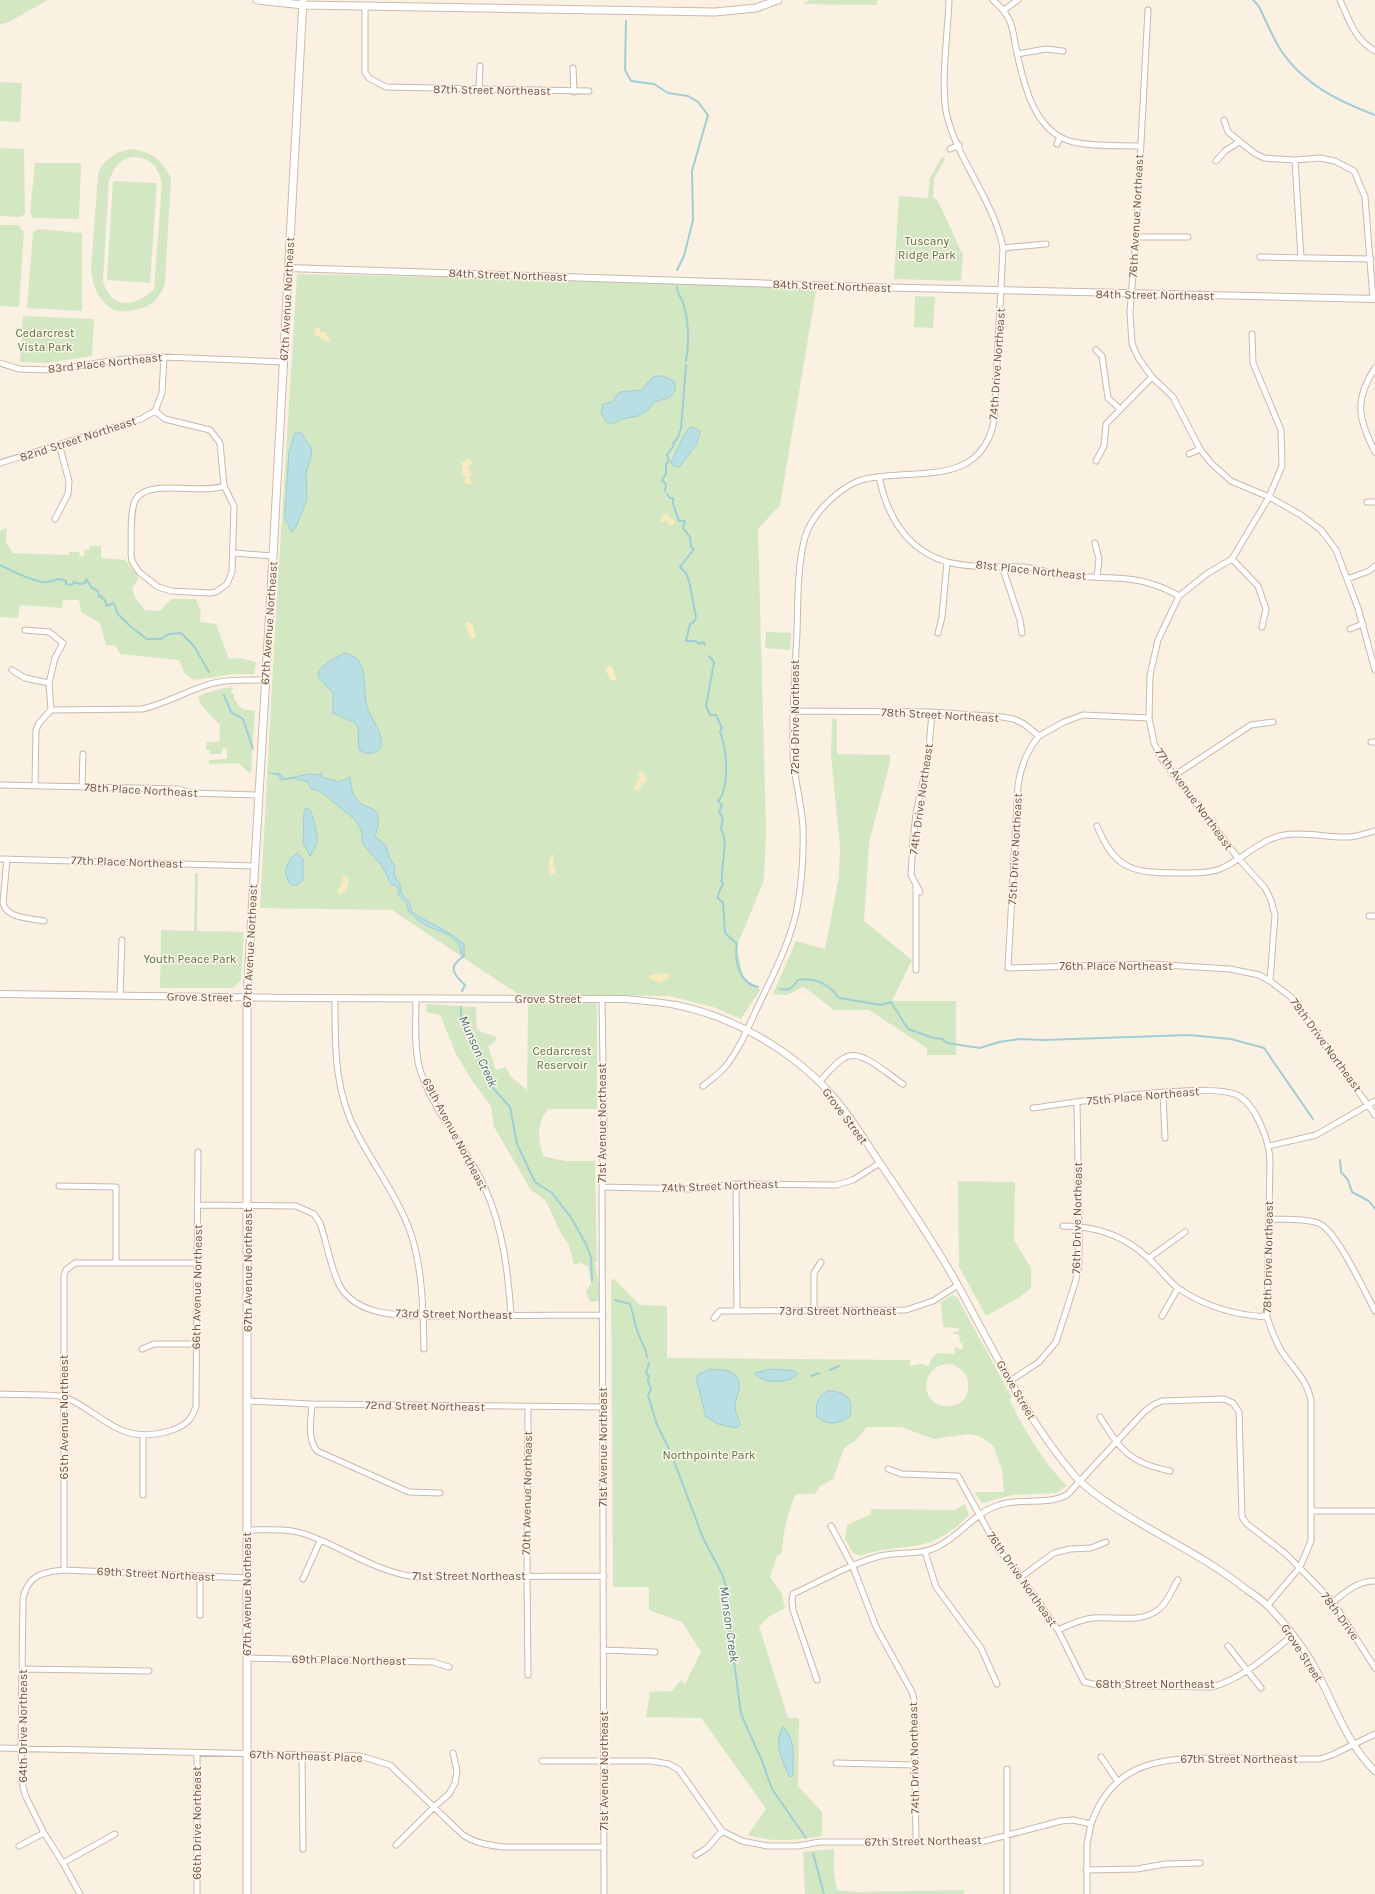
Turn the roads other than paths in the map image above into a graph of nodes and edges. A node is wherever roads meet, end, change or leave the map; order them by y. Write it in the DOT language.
graph roads {
  1 [pos="257,0"];
  2 [pos="778,0"];
  3 [pos="950,0"];
  4 [pos="993,0"];
  5 [pos="1018,0"];
  6 [pos="1340,0"];
  7 [pos="303,3"];
  8 [pos="364,6"];
  9 [pos="1004,10"];
  10 [pos="1148,10"];
  11 [pos="1063,51"];
  12 [pos="1375,51"];
  13 [pos="1017,54"];
  14 [pos="480,66"];
  15 [pos="573,68"];
  16 [pos="479,90"];
  17 [pos="589,91"];
  18 [pos="574,92"];
  19 [pos="1224,120"];
  20 [pos="1060,137"];
  21 [pos="1239,142"];
  22 [pos="1057,144"];
  23 [pos="959,145"];
  24 [pos="1140,146"];
  25 [pos="950,150"];
  26 [pos="1216,160"];
  27 [pos="1295,160"];
  28 [pos="1136,237"];
  29 [pos="1188,237"];
  30 [pos="1046,244"];
  31 [pos="1003,248"];
  32 [pos="1260,257"];
  33 [pos="1301,258"];
  34 [pos="1371,259"];
  35 [pos="288,268"];
  36 [pos="1002,291"];
  37 [pos="1132,294"];
  38 [pos="1374,299"];
  39 [pos="1252,334"];
  40 [pos="1096,350"];
  41 [pos="164,357"];
  42 [pos="283,362"];
  43 [pos="0,363"];
  44 [pos="1375,368"];
  45 [pos="1152,377"];
  46 [pos="1120,409"];
  47 [pos="155,411"];
  48 [pos="59,444"];
  49 [pos="1200,449"];
  50 [pos="1375,452"];
  51 [pos="1189,454"];
  52 [pos="1096,461"];
  53 [pos="0,463"];
  54 [pos="879,477"];
  55 [pos="224,486"];
  56 [pos="1269,497"];
  57 [pos="1367,502"];
  58 [pos="1375,502"];
  59 [pos="55,519"];
  60 [pos="805,538"];
  61 [pos="1095,543"];
  62 [pos="234,554"];
  63 [pos="274,556"];
  64 [pos="1232,559"];
  65 [pos="947,562"];
  66 [pos="1002,566"];
  67 [pos="1375,566"];
  68 [pos="1097,577"];
  69 [pos="1347,579"];
  70 [pos="1179,596"];
  71 [pos="1364,624"];
  72 [pos="1262,627"];
  73 [pos="1350,629"];
  74 [pos="24,630"];
  75 [pos="938,632"];
  76 [pos="1022,633"];
  77 [pos="12,670"];
  78 [pos="1375,670"];
  79 [pos="265,680"];
  80 [pos="49,682"];
  81 [pos="51,710"];
  82 [pos="793,711"];
  83 [pos="932,712"];
  84 [pos="1149,718"];
  85 [pos="1273,722"];
  86 [pos="1039,736"];
  87 [pos="83,754"];
  88 [pos="1175,775"];
  89 [pos="0,785"];
  90 [pos="35,786"];
  91 [pos="82,787"];
  92 [pos="258,795"];
  93 [pos="1097,826"];
  94 [pos="1375,831"];
  95 [pos="1238,858"];
  96 [pos="0,859"];
  97 [pos="7,859"];
  98 [pos="254,866"];
  99 [pos="916,884"];
  100 [pos="920,892"];
  101 [pos="44,920"];
  102 [pos="122,940"];
  103 [pos="1008,968"];
  104 [pos="916,970"];
  105 [pos="1270,981"];
  106 [pos="0,994"];
  107 [pos="120,995"];
  108 [pos="247,998"];
  109 [pos="335,999"];
  110 [pos="416,999"];
  111 [pos="602,999"];
  112 [pos="746,1030"];
  113 [pos="820,1082"];
  114 [pos="903,1084"];
  115 [pos="703,1086"];
  116 [pos="1163,1092"];
  117 [pos="1375,1101"];
  118 [pos="1077,1102"];
  119 [pos="1369,1104"];
  120 [pos="1249,1105"];
  121 [pos="1033,1108"];
  122 [pos="1375,1115"];
  123 [pos="1165,1138"];
  124 [pos="1269,1146"];
  125 [pos="198,1152"];
  126 [pos="880,1163"];
  127 [pos="736,1184"];
  128 [pos="59,1186"];
  129 [pos="602,1187"];
  130 [pos="198,1205"];
  131 [pos="248,1205"];
  132 [pos="1269,1220"];
  133 [pos="1063,1226"];
  134 [pos="1080,1226"];
  135 [pos="1185,1232"];
  136 [pos="1149,1258"];
  137 [pos="821,1262"];
  138 [pos="116,1263"];
  139 [pos="196,1263"];
  140 [pos="958,1285"];
  141 [pos="1178,1288"];
  142 [pos="737,1311"];
  143 [pos="814,1311"];
  144 [pos="1375,1311"];
  145 [pos="511,1315"];
  146 [pos="603,1315"];
  147 [pos="423,1316"];
  148 [pos="1162,1316"];
  149 [pos="1267,1317"];
  150 [pos="714,1318"];
  151 [pos="196,1344"];
  152 [pos="142,1349"];
  153 [pos="424,1349"];
  154 [pos="1010,1381"];
  155 [pos="0,1394"];
  156 [pos="64,1397"];
  157 [pos="247,1401"];
  158 [pos="312,1404"];
  159 [pos="603,1406"];
  160 [pos="528,1407"];
  161 [pos="1100,1417"];
  162 [pos="144,1436"];
  163 [pos="1116,1443"];
  164 [pos="888,1469"];
  165 [pos="1170,1470"];
  166 [pos="1081,1482"];
  167 [pos="440,1493"];
  168 [pos="143,1495"];
  169 [pos="1312,1511"];
  170 [pos="1375,1511"];
  171 [pos="978,1516"];
  172 [pos="831,1526"];
  173 [pos="247,1530"];
  174 [pos="320,1541"];
  175 [pos="1106,1542"];
  176 [pos="925,1552"];
  177 [pos="853,1567"];
  178 [pos="1300,1567"];
  179 [pos="64,1570"];
  180 [pos="200,1576"];
  181 [pos="527,1576"];
  182 [pos="604,1576"];
  183 [pos="1021,1577"];
  184 [pos="247,1578"];
  185 [pos="303,1579"];
  186 [pos="1178,1580"];
  187 [pos="1375,1581"];
  188 [pos="1333,1602"];
  189 [pos="1268,1605"];
  190 [pos="200,1615"];
  191 [pos="1058,1630"];
  192 [pos="1294,1635"];
  193 [pos="1228,1646"];
  194 [pos="604,1650"];
  195 [pos="655,1652"];
  196 [pos="248,1658"];
  197 [pos="449,1667"];
  198 [pos="23,1668"];
  199 [pos="1375,1668"];
  200 [pos="148,1671"];
  201 [pos="1248,1671"];
  202 [pos="528,1675"];
  203 [pos="817,1680"];
  204 [pos="1084,1682"];
  205 [pos="996,1684"];
  206 [pos="1261,1688"];
  207 [pos="1375,1734"];
  208 [pos="1353,1744"];
  209 [pos="0,1748"];
  210 [pos="21,1749"];
  211 [pos="198,1753"];
  212 [pos="453,1753"];
  213 [pos="248,1754"];
  214 [pos="302,1755"];
  215 [pos="1101,1757"];
  216 [pos="542,1761"];
  217 [pos="604,1761"];
  218 [pos="836,1763"];
  219 [pos="914,1765"];
  220 [pos="1007,1769"];
  221 [pos="1375,1771"];
  222 [pos="1118,1782"];
  223 [pos="434,1807"];
  224 [pos="1091,1824"];
  225 [pos="722,1831"];
  226 [pos="44,1833"];
  227 [pos="115,1834"];
  228 [pos="1007,1836"];
  229 [pos="916,1842"];
  230 [pos="396,1845"];
  231 [pos="19,1846"];
  232 [pos="604,1847"];
  233 [pos="303,1849"];
  234 [pos="696,1855"];
  235 [pos="63,1863"];
  236 [pos="1200,1863"];
  237 [pos="1086,1870"];
  238 [pos="80,1894"];
  239 [pos="196,1894"];
  240 [pos="247,1894"];
  241 [pos="604,1894"];
  242 [pos="1007,1894"];
  243 [pos="1087,1894"];
  1 -- 7 [label="main road"];
  2 -- 8 [label="main road"];
  3 -- 23 [label="street, 74th Drive Northeast"];
  4 -- 9 [label="street"];
  5 -- 9 [label="street"];
  6 -- 12 [label="street"];
  7 -- 8 [label="main road"];
  7 -- 35 [label="main road, 67th Avenue Northeast"];
  8 -- 16 [label="street, 87th Street Northeast"];
  9 -- 13 [label="street"];
  10 -- 24 [label="street, 76th Avenue Northeast"];
  11 -- 13 [label="street"];
  13 -- 20 [label="street"];
  14 -- 16 [label="street"];
  15 -- 18 [label="street"];
  16 -- 18 [label="street, 87th Street Northeast"];
  17 -- 18 [label="street, 87th Street Northeast"];
  19 -- 21 [label="street"];
  20 -- 22 [label="street"];
  20 -- 24 [label="street"];
  21 -- 26 [label="street"];
  21 -- 27 [label="street"];
  23 -- 25 [label="street"];
  23 -- 31 [label="street, 74th Drive Northeast"];
  24 -- 28 [label="street, 76th Avenue Northeast"];
  27 -- 33 [label="street"];
  27 -- 34 [label="street"];
  28 -- 29 [label="street"];
  28 -- 37 [label="street, 76th Avenue Northeast"];
  30 -- 31 [label="street"];
  31 -- 36 [label="street, 74th Drive Northeast"];
  32 -- 33 [label="street"];
  33 -- 34 [label="street"];
  34 -- 38 [label="street"];
  35 -- 36 [label="street, 84th Street Northeast"];
  35 -- 42 [label="main road, 67th Avenue Northeast"];
  36 -- 37 [label="street, 84th Street Northeast"];
  36 -- 54 [label="street, 74th Drive Northeast"];
  37 -- 38 [label="street, 84th Street Northeast"];
  37 -- 45 [label="street, 76th Avenue Northeast"];
  39 -- 56 [label="street, 77th Avenue Northeast"];
  40 -- 46 [label="street"];
  41 -- 42 [label="street, 83rd Place Northeast"];
  41 -- 43 [label="street, 83rd Place Northeast"];
  41 -- 47 [label="street"];
  42 -- 63 [label="main road, 67th Avenue Northeast"];
  44 -- 50 [label="street"];
  45 -- 46 [label="street"];
  45 -- 49 [label="street, 76th Avenue Northeast"];
  46 -- 52 [label="street"];
  47 -- 48 [label="street, 82nd Street Northeast"];
  47 -- 55 [label="street"];
  48 -- 53 [label="street, 82nd Street Northeast"];
  48 -- 59 [label="street"];
  49 -- 51 [label="street"];
  49 -- 56 [label="street, 76th Avenue Northeast"];
  54 -- 60 [label="street, 74th Drive Northeast"];
  54 -- 65 [label="street, 81st Place Northeast"];
  55 -- 62 [label="street"];
  55 -- 62 [label="street"];
  56 -- 64 [label="street, 77th Avenue Northeast"];
  56 -- 69 [label="street, 76th Avenue Northeast"];
  57 -- 58 [label="street"];
  60 -- 82 [label="street, 72nd Drive Northeast"];
  61 -- 68 [label="street"];
  62 -- 63 [label="street"];
  63 -- 79 [label="main road, 67th Avenue Northeast"];
  64 -- 70 [label="street, 77th Avenue Northeast"];
  64 -- 72 [label="street"];
  65 -- 66 [label="street, 81st Place Northeast"];
  65 -- 75 [label="street"];
  66 -- 68 [label="street, 81st Place Northeast"];
  66 -- 76 [label="street"];
  67 -- 69 [label="street"];
  68 -- 70 [label="street, 81st Place Northeast"];
  69 -- 71 [label="street, 76th Avenue Northeast"];
  70 -- 84 [label="street, 77th Avenue Northeast"];
  71 -- 73 [label="street"];
  71 -- 78 [label="street, 76th Avenue Northeast"];
  74 -- 80 [label="street"];
  77 -- 80 [label="street"];
  79 -- 81 [label="street"];
  79 -- 92 [label="main road, 67th Avenue Northeast"];
  80 -- 81 [label="street"];
  81 -- 90 [label="street"];
  82 -- 83 [label="street, 78th Street Northeast"];
  82 -- 112 [label="street, 72nd Drive Northeast"];
  83 -- 86 [label="street, 78th Street Northeast"];
  83 -- 99 [label="street, 74th Drive Northeast"];
  84 -- 86 [label="street"];
  84 -- 88 [label="street, 77th Avenue Northeast"];
  85 -- 88 [label="street"];
  86 -- 103 [label="street, 75th Drive Northeast"];
  87 -- 91 [label="street"];
  88 -- 95 [label="street, 77th Avenue Northeast"];
  89 -- 90 [label="street, 78th Place Northeast"];
  90 -- 91 [label="street, 78th Place Northeast"];
  91 -- 92 [label="street, 78th Place Northeast"];
  92 -- 98 [label="main road, 67th Avenue Northeast"];
  93 -- 95 [label="street"];
  94 -- 95 [label="street"];
  95 -- 105 [label="street"];
  96 -- 97 [label="street, 77th Place Northeast"];
  97 -- 98 [label="street, 77th Place Northeast"];
  97 -- 101 [label="street"];
  98 -- 108 [label="main road, 67th Avenue Northeast"];
  99 -- 100 [label="street, 74th Drive Northeast"];
  99 -- 104 [label="street, 74th Drive Northeast"];
  102 -- 107 [label="street"];
  103 -- 105 [label="street, 76th Place Northeast"];
  105 -- 119 [label="street, 79th Drive Northeast"];
  106 -- 107 [label="street, Grove Street"];
  107 -- 108 [label="street, Grove Street"];
  108 -- 109 [label="street, Grove Street"];
  108 -- 131 [label="main road, 67th Avenue Northeast"];
  109 -- 110 [label="street, Grove Street"];
  109 -- 147 [label="street"];
  110 -- 111 [label="street, Grove Street"];
  110 -- 145 [label="street, 69th Avenue Northeast"];
  111 -- 112 [label="street, Grove Street"];
  111 -- 129 [label="street, 71st Avenue Northeast"];
  112 -- 113 [label="street, Grove Street"];
  112 -- 115 [label="street, 72nd Drive Northeast"];
  113 -- 114 [label="street"];
  113 -- 126 [label="street, Grove Street"];
  116 -- 118 [label="street, 75th Place Northeast"];
  116 -- 120 [label="street, 75th Place Northeast"];
  116 -- 123 [label="street"];
  117 -- 119 [label="street"];
  118 -- 121 [label="street, 75th Place Northeast"];
  118 -- 134 [label="street, 76th Drive Northeast"];
  119 -- 122 [label="street, 79th Drive Northeast"];
  119 -- 124 [label="street"];
  120 -- 124 [label="street, 78th Drive Northeast"];
  124 -- 132 [label="street, 78th Drive Northeast"];
  125 -- 130 [label="street, 66th Avenue Northeast"];
  126 -- 127 [label="street, 74th Street Northeast"];
  126 -- 140 [label="street, Grove Street"];
  127 -- 129 [label="street, 74th Street Northeast"];
  127 -- 142 [label="street"];
  128 -- 138 [label="street"];
  129 -- 146 [label="street, 71st Avenue Northeast"];
  130 -- 131 [label="street, 73rd Street Northeast"];
  130 -- 139 [label="street, 66th Avenue Northeast"];
  131 -- 147 [label="street, 73rd Street Northeast"];
  131 -- 157 [label="main road, 67th Avenue Northeast"];
  132 -- 144 [label="street"];
  132 -- 149 [label="street, 78th Drive Northeast"];
  133 -- 134 [label="street"];
  134 -- 136 [label="street"];
  134 -- 154 [label="street, 76th Drive Northeast"];
  135 -- 136 [label="street"];
  136 -- 141 [label="street"];
  137 -- 143 [label="street"];
  138 -- 139 [label="street"];
  138 -- 156 [label="street, 65th Avenue Northeast"];
  139 -- 151 [label="street, 66th Avenue Northeast"];
  140 -- 143 [label="street, 73rd Street Northeast"];
  140 -- 154 [label="street, Grove Street"];
  141 -- 148 [label="street"];
  141 -- 149 [label="street"];
  142 -- 143 [label="street, 73rd Street Northeast"];
  142 -- 150 [label="street, 73rd Street Northeast"];
  145 -- 146 [label="street, 73rd Street Northeast"];
  145 -- 147 [label="street, 73rd Street Northeast"];
  146 -- 159 [label="street, 71st Avenue Northeast"];
  147 -- 153 [label="street"];
  149 -- 169 [label="street, 78th Drive Northeast"];
  151 -- 152 [label="street"];
  151 -- 162 [label="street, 66th Avenue Northeast"];
  154 -- 166 [label="street, Grove Street"];
  155 -- 156 [label="street"];
  156 -- 162 [label="street"];
  156 -- 179 [label="street, 65th Avenue Northeast"];
  157 -- 158 [label="street, 72nd Street Northeast"];
  157 -- 173 [label="main road, 67th Avenue Northeast"];
  158 -- 160 [label="street, 72nd Street Northeast"];
  158 -- 167 [label="street"];
  159 -- 160 [label="street, 72nd Street Northeast"];
  159 -- 182 [label="street, 71st Avenue Northeast"];
  160 -- 181 [label="street, 70th Avenue Northeast"];
  161 -- 163 [label="street"];
  162 -- 168 [label="street"];
  163 -- 165 [label="street"];
  163 -- 166 [label="street"];
  163 -- 178 [label="street"];
  164 -- 171 [label="street, 76th Drive Northeast"];
  166 -- 171 [label="street"];
  166 -- 189 [label="street, Grove Street"];
  169 -- 170 [label="street"];
  169 -- 178 [label="street, 78th Drive Northeast"];
  171 -- 176 [label="street"];
  171 -- 183 [label="street, 76th Drive Northeast"];
  172 -- 177 [label="street, 74th Drive Northeast"];
  173 -- 174 [label="street, 71st Street Northeast"];
  173 -- 184 [label="main road, 67th Avenue Northeast"];
  174 -- 181 [label="street, 71st Street Northeast"];
  174 -- 185 [label="street"];
  175 -- 183 [label="street"];
  176 -- 177 [label="street"];
  176 -- 205 [label="street"];
  177 -- 203 [label="street"];
  177 -- 219 [label="street, 74th Drive Northeast"];
  178 -- 188 [label="street, 78th Drive"];
  178 -- 189 [label="street, 78th Drive Northeast"];
  179 -- 180 [label="street, 69th Street Northeast"];
  179 -- 198 [label="street, 64th Drive Northeast"];
  180 -- 184 [label="street, 69th Street Northeast"];
  180 -- 190 [label="street"];
  181 -- 182 [label="street, 71st Street Northeast"];
  181 -- 202 [label="street, 70th Avenue Northeast"];
  182 -- 194 [label="street, 71st Avenue Northeast"];
  183 -- 191 [label="street, 76th Drive Northeast"];
  184 -- 196 [label="main road, 67th Avenue Northeast"];
  186 -- 191 [label="street"];
  187 -- 188 [label="street"];
  188 -- 199 [label="street, 78th Drive"];
  189 -- 192 [label="street, Grove Street"];
  191 -- 204 [label="street, 76th Drive Northeast"];
  192 -- 201 [label="street, 68th Street Northeast"];
  192 -- 208 [label="street, Grove Street"];
  193 -- 201 [label="street"];
  194 -- 195 [label="street"];
  194 -- 217 [label="street, 71st Avenue Northeast"];
  196 -- 197 [label="street, 69th Place Northeast"];
  196 -- 213 [label="main road, 67th Avenue Northeast"];
  198 -- 200 [label="street"];
  198 -- 210 [label="street, 64th Drive Northeast"];
  201 -- 204 [label="street, 68th Street Northeast"];
  201 -- 206 [label="street"];
  207 -- 208 [label="street, 67th Street Northeast"];
  208 -- 221 [label="street, Grove Street"];
  208 -- 222 [label="street, 67th Street Northeast"];
  209 -- 210 [label="street, 67th Northeast Place"];
  210 -- 211 [label="street, 67th Northeast Place"];
  210 -- 226 [label="street, 64th Drive Northeast"];
  211 -- 213 [label="street, 67th Northeast Place"];
  211 -- 239 [label="street, 66th Drive Northeast"];
  212 -- 223 [label="street"];
  213 -- 214 [label="street, 67th Northeast Place"];
  213 -- 240 [label="main road, 67th Avenue Northeast"];
  214 -- 223 [label="street, 67th Northeast Place"];
  214 -- 233 [label="street"];
  215 -- 222 [label="street"];
  216 -- 217 [label="street, 67th Street Northeast"];
  217 -- 225 [label="street, 67th Street Northeast"];
  217 -- 232 [label="street, 71st Avenue Northeast"];
  218 -- 219 [label="street"];
  219 -- 229 [label="street, 74th Drive Northeast"];
  220 -- 228 [label="street"];
  222 -- 224 [label="street, 67th Street Northeast"];
  223 -- 230 [label="street"];
  223 -- 232 [label="street, 67th Northeast Place"];
  224 -- 228 [label="street, 67th Street Northeast"];
  224 -- 237 [label="street"];
  225 -- 229 [label="street, 67th Street Northeast"];
  225 -- 234 [label="street"];
  226 -- 231 [label="street"];
  226 -- 235 [label="street, 64th Drive Northeast"];
  227 -- 235 [label="street"];
  228 -- 229 [label="street, 67th Street Northeast"];
  228 -- 242 [label="street"];
  232 -- 241 [label="street, 71st Avenue Northeast"];
  235 -- 238 [label="street, 64th Drive Northeast"];
  236 -- 237 [label="street"];
  237 -- 243 [label="street"];
}
